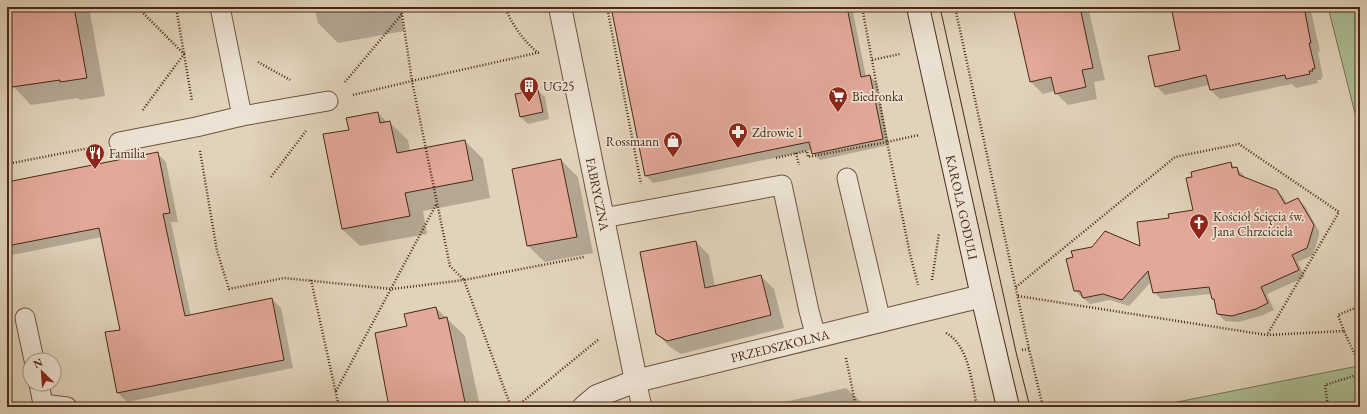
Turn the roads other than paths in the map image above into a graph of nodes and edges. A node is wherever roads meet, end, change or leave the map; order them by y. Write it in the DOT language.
graph roads {
  1 [pos="220,7"];
  2 [pos="560,7"];
  3 [pos="918,7"];
  4 [pos="328,102"];
  5 [pos="242,116"];
  6 [pos="119,142"];
  7 [pos="847,178"];
  8 [pos="603,218"];
  9 [pos="982,296"];
  10 [pos="25,318"];
  11 [pos="881,322"];
  12 [pos="816,337"];
  13 [pos="32,352"];
  14 [pos="636,381"];
  15 [pos="41,392"];
  16 [pos="67,407"];
  17 [pos="584,407"];
  18 [pos="642,407"];
  19 [pos="1008,407"];
  1 -- 5 [label="lane"];
  2 -- 8 [label="street, FABRYCZNA"];
  3 -- 9 [label="street, KAROLA GODULI"];
  4 -- 5 [label="lane"];
  5 -- 6 [label="lane"];
  7 -- 11 [label="lane"];
  8 -- 12 [label="lane"];
  8 -- 14 [label="street, FABRYCZNA"];
  9 -- 11 [label="street, PRZEDSZKOLNA"];
  9 -- 19 [label="street, KAROLA GODULI"];
  10 -- 13 [label="lane"];
  11 -- 12 [label="street, PRZEDSZKOLNA"];
  12 -- 14 [label="street, PRZEDSZKOLNA"];
  14 -- 17 [label="street, PRZEDSZKOLNA"];
  14 -- 18 [label="lane"];
  15 -- 16 [label="lane"];
}
